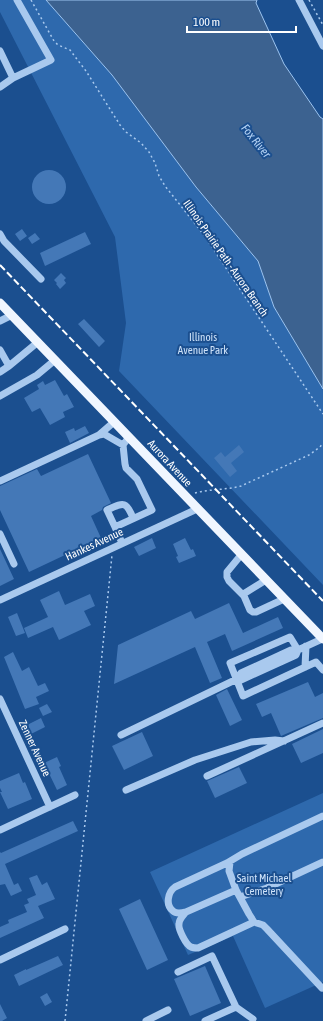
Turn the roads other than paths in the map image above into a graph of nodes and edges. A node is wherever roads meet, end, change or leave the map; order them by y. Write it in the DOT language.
graph roads {
  1 [pos="17,0"];
  2 [pos="299,0"];
  3 [pos="323,46"];
  4 [pos="0,51"];
  5 [pos="13,78"];
  6 [pos="0,87"];
  7 [pos="0,234"];
  8 [pos="41,279"];
  9 [pos="0,304"];
  10 [pos="12,315"];
  11 [pos="0,321"];
  12 [pos="38,342"];
  13 [pos="0,350"];
  14 [pos="55,360"];
  15 [pos="9,366"];
  16 [pos="0,372"];
  17 [pos="0,396"];
  18 [pos="114,422"];
  19 [pos="99,435"];
  20 [pos="129,437"];
  21 [pos="123,445"];
  22 [pos="0,481"];
  23 [pos="197,509"];
  24 [pos="133,518"];
  25 [pos="115,527"];
  26 [pos="0,534"];
  27 [pos="122,543"];
  28 [pos="241,554"];
  29 [pos="14,564"];
  30 [pos="266,580"];
  31 [pos="244,596"];
  32 [pos="284,599"];
  33 [pos="0,600"];
  34 [pos="323,639"];
  35 [pos="306,646"];
  36 [pos="298,650"];
  37 [pos="305,667"];
  38 [pos="323,670"];
  39 [pos="237,679"];
  40 [pos="0,698"];
  41 [pos="323,723"];
  42 [pos="121,735"];
  43 [pos="284,741"];
  44 [pos="207,776"];
  45 [pos="126,790"];
  46 [pos="75,795"];
  47 [pos="50,807"];
  48 [pos="323,816"];
  49 [pos="0,830"];
  50 [pos="230,862"];
  51 [pos="323,862"];
  52 [pos="236,890"];
  53 [pos="240,897"];
  54 [pos="186,912"];
  55 [pos="254,922"];
  56 [pos="65,930"];
  57 [pos="0,960"];
  58 [pos="178,972"];
  59 [pos="322,988"];
  60 [pos="236,1007"];
  61 [pos="168,1010"];
  62 [pos="253,1019"];
  63 [pos="146,1021"];
  64 [pos="205,1021"];
  1 -- 5 [label="street"];
  2 -- 3 [label="street"];
  4 -- 5 [label="street"];
  5 -- 6 [label="street"];
  7 -- 8 [label="street"];
  9 -- 10 [label="main road, Aurora Avenue"];
  10 -- 11 [label="street"];
  10 -- 12 [label="main road, Aurora Avenue"];
  12 -- 14 [label="main road, Aurora Avenue"];
  12 -- 15 [label="street"];
  13 -- 15 [label="street"];
  14 -- 17 [label="street"];
  14 -- 18 [label="main road, Aurora Avenue"];
  15 -- 16 [label="street"];
  18 -- 19 [label="street"];
  18 -- 20 [label="main road, Aurora Avenue"];
  19 -- 21 [label="street"];
  19 -- 22 [label="street"];
  20 -- 21 [label="street"];
  20 -- 23 [label="main road, Aurora Avenue"];
  21 -- 24 [label="street"];
  23 -- 27 [label="street, Hankes Avenue"];
  23 -- 28 [label="main road, Aurora Avenue"];
  24 -- 25 [label="street"];
  24 -- 25 [label="street"];
  25 -- 27 [label="street"];
  26 -- 29 [label="street"];
  27 -- 33 [label="street, Hankes Avenue"];
  28 -- 30 [label="main road, Aurora Avenue"];
  28 -- 31 [label="street"];
  30 -- 31 [label="street"];
  30 -- 32 [label="main road, Aurora Avenue"];
  31 -- 32 [label="street"];
  32 -- 34 [label="main road, Aurora Avenue"];
  34 -- 35 [label="street"];
  35 -- 36 [label="street"];
  35 -- 37 [label="street"];
  36 -- 39 [label="street"];
  36 -- 39 [label="street"];
  37 -- 38 [label="street"];
  37 -- 39 [label="street"];
  39 -- 42 [label="street"];
  40 -- 47 [label="street, Zenner Avenue"];
  41 -- 43 [label="street"];
  43 -- 44 [label="street"];
  43 -- 45 [label="street"];
  46 -- 47 [label="street"];
  47 -- 49 [label="street"];
  48 -- 50 [label="street"];
  50 -- 52 [label="street"];
  50 -- 54 [label="street"];
  51 -- 53 [label="street"];
  52 -- 53 [label="street"];
  52 -- 54 [label="street"];
  53 -- 55 [label="street"];
  54 -- 55 [label="street"];
  55 -- 59 [label="street"];
  56 -- 57 [label="street"];
  58 -- 60 [label="street"];
  60 -- 62 [label="street"];
  60 -- 64 [label="street"];
  61 -- 63 [label="street"];
}
